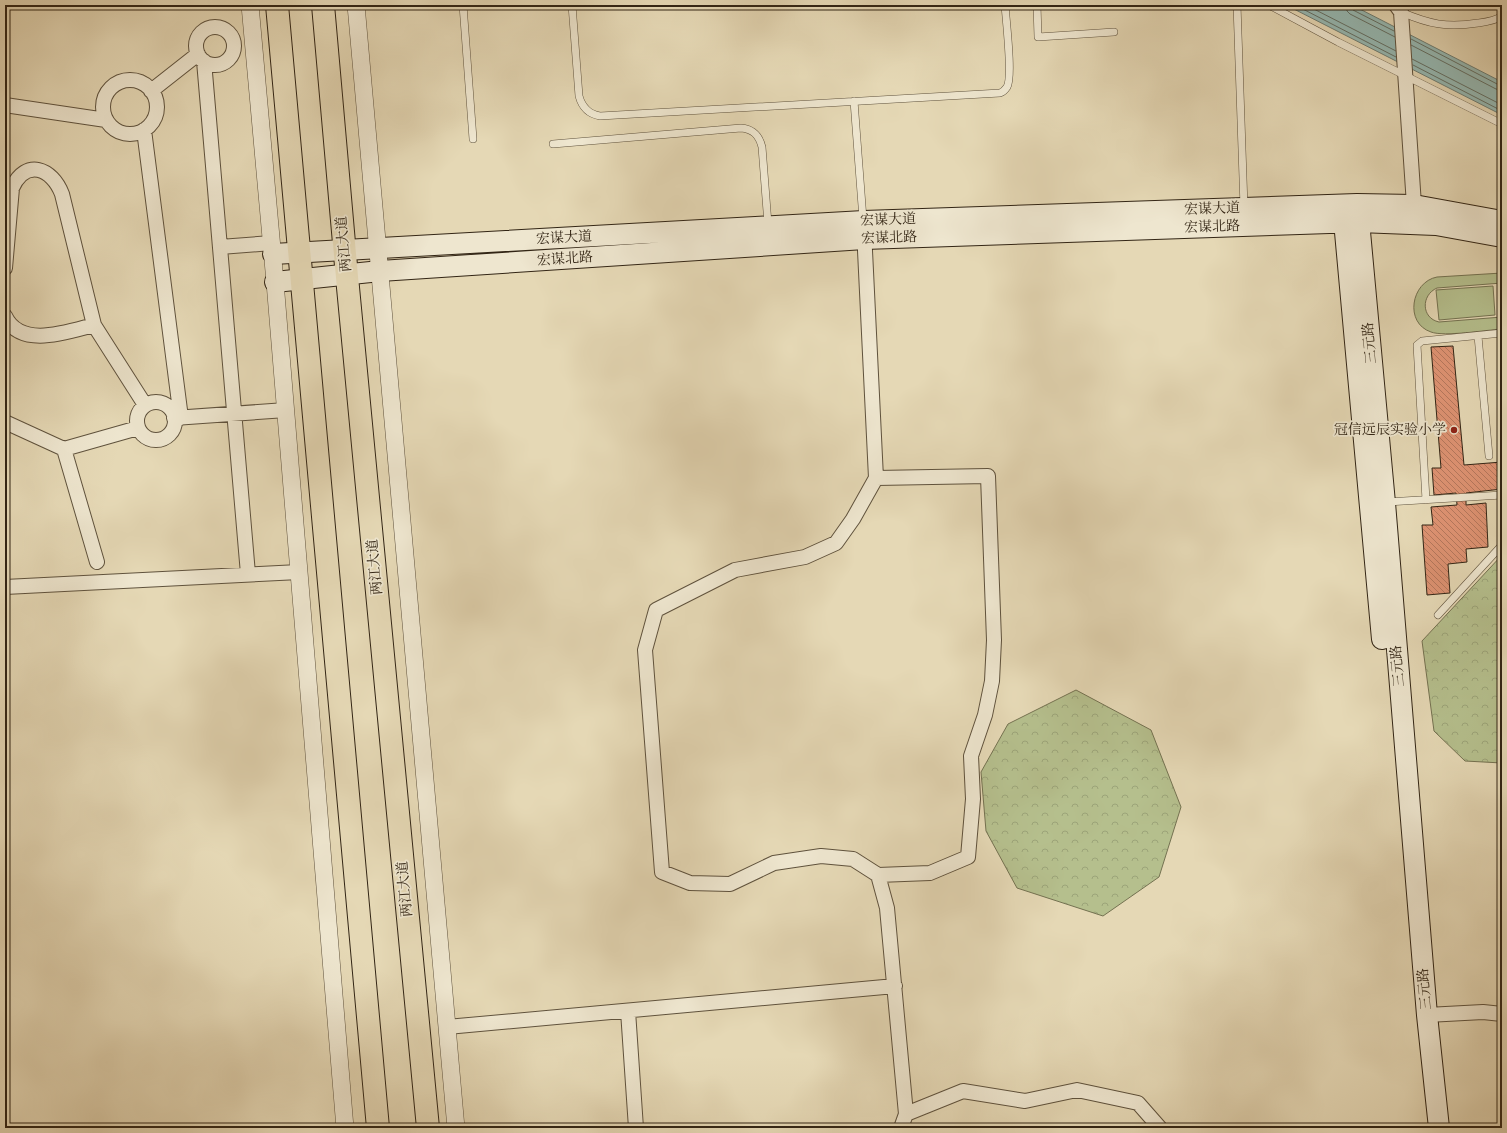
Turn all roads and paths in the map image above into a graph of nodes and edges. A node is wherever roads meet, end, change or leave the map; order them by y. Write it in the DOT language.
graph roads {
  1 [pos="250,5"];
  2 [pos="277,5"];
  3 [pos="323,5"];
  4 [pos="356,5"];
  5 [pos="463,5"];
  6 [pos="572,5"];
  7 [pos="1005,5"];
  8 [pos="1037,5"];
  9 [pos="1237,5"];
  10 [pos="1269,5"];
  11 [pos="1398,8"];
  12 [pos="1502,16"];
  13 [pos="1114,32"];
  14 [pos="254,40"];
  15 [pos="233,42"];
  16 [pos="201,57"];
  17 [pos="1406,76"];
  18 [pos="151,91"];
  19 [pos="854,101"];
  20 [pos="5,105"];
  21 [pos="106,120"];
  22 [pos="1502,124"];
  23 [pos="144,130"];
  24 [pos="473,139"];
  25 [pos="552,144"];
  26 [pos="1414,205"];
  27 [pos="1244,208"];
  28 [pos="1351,213"];
  29 [pos="1502,221"];
  30 [pos="768,226"];
  31 [pos="864,230"];
  32 [pos="1502,237"];
  33 [pos="220,247"];
  34 [pos="272,248"];
  35 [pos="378,248"];
  36 [pos="345,250"];
  37 [pos="299,252"];
  38 [pos="5,268"];
  39 [pos="380,271"];
  40 [pos="347,275"];
  41 [pos="301,280"];
  42 [pos="275,282"];
  43 [pos="5,316"];
  44 [pos="94,325"];
  45 [pos="1502,333"];
  46 [pos="1478,336"];
  47 [pos="145,405"];
  48 [pos="286,410"];
  49 [pos="234,414"];
  50 [pos="178,418"];
  51 [pos="5,422"];
  52 [pos="138,428"];
  53 [pos="64,449"];
  54 [pos="1489,456"];
  55 [pos="876,478"];
  56 [pos="1502,495"];
  57 [pos="1426,500"];
  58 [pos="1385,502"];
  59 [pos="1502,545"];
  60 [pos="97,562"];
  61 [pos="299,572"];
  62 [pos="248,574"];
  63 [pos="5,587"];
  64 [pos="1438,615"];
  65 [pos="878,876"];
  66 [pos="895,986"];
  67 [pos="628,1011"];
  68 [pos="1502,1014"];
  69 [pos="1427,1015"];
  70 [pos="447,1028"];
  71 [pos="906,1114"];
  72 [pos="345,1128"];
  73 [pos="378,1128"];
  74 [pos="428,1128"];
  75 [pos="456,1128"];
  76 [pos="636,1128"];
  77 [pos="901,1128"];
  78 [pos="1160,1128"];
  79 [pos="1427,1128"];
  80 [pos="1439,1128"];
  1 -- 14 [label="street"];
  2 -- 37 [label="highway"];
  3 -- 36 [label="highway, 两江大道"];
  4 -- 35 [label="street"];
  5 -- 24 [label="lane"];
  6 -- 19 [label="lane"];
  7 -- 19 [label="lane"];
  8 -- 13 [label="lane"];
  9 -- 27 [label="lane"];
  10 -- 17 [label="lane"];
  11 -- 12 [label="lane"];
  11 -- 17 [label="street"];
  14 -- 15 [label="street"];
  14 -- 34 [label="street"];
  15 -- 16 [label="street"];
  15 -- 16 [label="street"];
  16 -- 18 [label="street"];
  16 -- 33 [label="street"];
  17 -- 22 [label="lane"];
  17 -- 26 [label="street"];
  18 -- 21 [label="street"];
  18 -- 23 [label="street"];
  19 -- 31 [label="lane"];
  20 -- 21 [label="street"];
  21 -- 23 [label="street"];
  23 -- 50 [label="street"];
  25 -- 30 [label="lane"];
  26 -- 28 [label="main road, 宏谋大道"];
  26 -- 29 [label="main road, 宏谋大道"];
  27 -- 28 [label="main road, 宏谋大道"];
  27 -- 31 [label="main road, 宏谋大道"];
  28 -- 31 [label="main road, 宏谋北路"];
  28 -- 32 [label="main road, 宏谋北路"];
  28 -- 58 [label="main road, 三元路"];
  28 -- 79 [label="main road, 三元路"];
  30 -- 31 [label="main road, 宏谋大道"];
  30 -- 35 [label="main road, 宏谋大道"];
  31 -- 39 [label="main road, 宏谋北路"];
  31 -- 55 [label="street"];
  33 -- 34 [label="street"];
  33 -- 49 [label="street"];
  34 -- 37 [label="main road, 宏谋大道"];
  34 -- 42 [label="street"];
  35 -- 36 [label="main road, 宏谋大道"];
  35 -- 39 [label="street"];
  36 -- 37 [label="main road, 宏谋大道"];
  36 -- 40 [label="highway, 两江大道"];
  37 -- 41 [label="highway"];
  38 -- 44 [label="street"];
  39 -- 40 [label="main road, 宏谋北路"];
  39 -- 70 [label="street"];
  40 -- 41 [label="main road, 宏谋北路"];
  40 -- 74 [label="highway, 两江大道"];
  41 -- 42 [label="main road, 宏谋北路"];
  41 -- 73 [label="highway"];
  42 -- 48 [label="street"];
  43 -- 44 [label="street"];
  44 -- 47 [label="street"];
  45 -- 46 [label="lane"];
  46 -- 54 [label="lane"];
  46 -- 57 [label="lane"];
  47 -- 50 [label="street"];
  47 -- 52 [label="street"];
  48 -- 49 [label="street"];
  48 -- 61 [label="street"];
  49 -- 50 [label="street"];
  49 -- 62 [label="street"];
  50 -- 52 [label="street"];
  51 -- 53 [label="street"];
  52 -- 53 [label="street"];
  53 -- 60 [label="street"];
  55 -- 65 [label="street"];
  55 -- 65 [label="street"];
  56 -- 57 [label="lane"];
  57 -- 58 [label="lane"];
  58 -- 69 [label="main road, 三元路"];
  59 -- 64 [label="lane"];
  61 -- 62 [label="street"];
  61 -- 72 [label="street"];
  62 -- 63 [label="street"];
  65 -- 66 [label="street"];
  66 -- 67 [label="street"];
  66 -- 71 [label="street"];
  67 -- 70 [label="street"];
  67 -- 76 [label="street"];
  68 -- 69 [label="street"];
  69 -- 80 [label="main road, 三元路"];
  70 -- 75 [label="street"];
  71 -- 77 [label="street"];
  71 -- 78 [label="street"];
}
